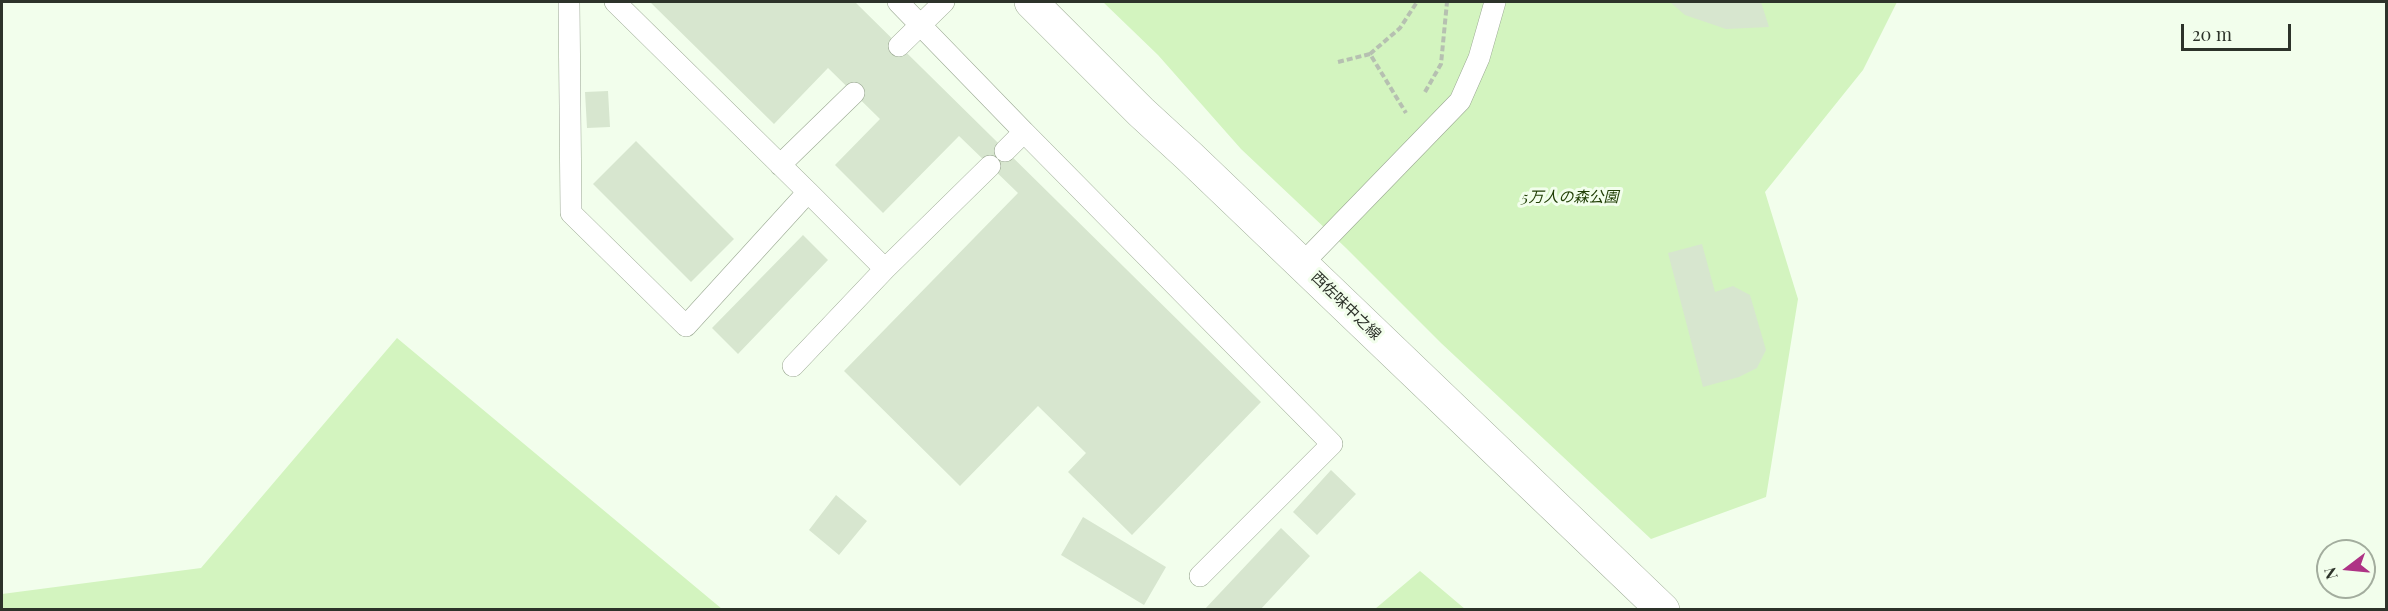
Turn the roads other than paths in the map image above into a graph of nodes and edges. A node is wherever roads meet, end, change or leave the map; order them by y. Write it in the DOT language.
graph roads {
  1 [pos="569,2"];
  2 [pos="615,2"];
  3 [pos="898,2"];
  4 [pos="944,2"];
  5 [pos="1031,2"];
  6 [pos="1495,2"];
  7 [pos="921,24"];
  8 [pos="899,46"];
  9 [pos="854,93"];
  10 [pos="1024,132"];
  11 [pos="1005,151"];
  12 [pos="780,165"];
  13 [pos="990,166"];
  14 [pos="808,192"];
  15 [pos="1302,264"];
  16 [pos="885,269"];
  17 [pos="793,366"];
  18 [pos="1200,576"];
  19 [pos="1663,609"];
  1 -- 14 [label="lane"];
  2 -- 12 [label="lane"];
  3 -- 7 [label="lane"];
  4 -- 7 [label="lane"];
  5 -- 15 [label="main road, 西佐味中之線"];
  6 -- 15 [label="lane"];
  7 -- 8 [label="lane"];
  7 -- 10 [label="lane"];
  9 -- 12 [label="lane"];
  10 -- 11 [label="lane"];
  10 -- 18 [label="lane"];
  12 -- 14 [label="lane"];
  13 -- 16 [label="lane"];
  14 -- 16 [label="lane"];
  15 -- 19 [label="main road, 西佐味中之線"];
  16 -- 17 [label="lane"];
}
